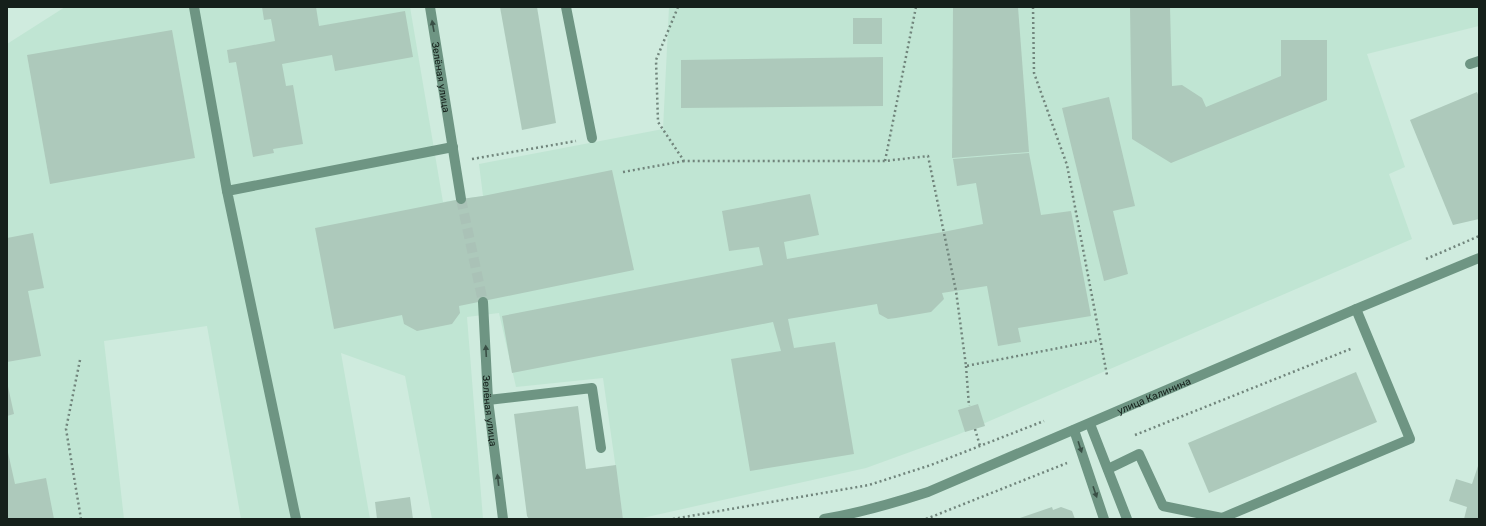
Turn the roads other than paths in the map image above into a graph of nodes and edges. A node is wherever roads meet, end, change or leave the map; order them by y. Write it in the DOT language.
graph roads {
  1 [pos="194,7"];
  2 [pos="430,7"];
  3 [pos="566,7"];
  4 [pos="592,138"];
  5 [pos="453,147"];
  6 [pos="227,191"];
  7 [pos="461,199"];
  8 [pos="1479,258"];
  9 [pos="483,302"];
  10 [pos="1356,309"];
  11 [pos="488,400"];
  12 [pos="1090,424"];
  13 [pos="1074,430"];
  14 [pos="601,448"];
  15 [pos="1108,469"];
  16 [pos="850,517"];
  17 [pos="296,519"];
  18 [pos="503,519"];
  19 [pos="824,519"];
  20 [pos="1104,519"];
  21 [pos="1127,519"];
  1 -- 6 [label="street"];
  5 -- 2 [label="street, Зелёная улица, one-way"];
  3 -- 4 [label="street"];
  5 -- 6 [label="street"];
  5 -- 7 [label="street, Зелёная улица"];
  6 -- 17 [label="street"];
  8 -- 10 [label="street, улица Калинина"];
  11 -- 9 [label="street, Зелёная улица, one-way"];
  10 -- 12 [label="street, улица Калинина"];
  10 -- 15 [label="street"];
  11 -- 14 [label="street"];
  18 -- 11 [label="street, Зелёная улица, one-way"];
  12 -- 13 [label="street, улица Калинина"];
  12 -- 15 [label="street"];
  13 -- 16 [label="street, улица Калинина"];
  13 -- 20 [label="street, one-way"];
  15 -- 21 [label="street"];
  16 -- 19 [label="street, улица Калинина"];
}
